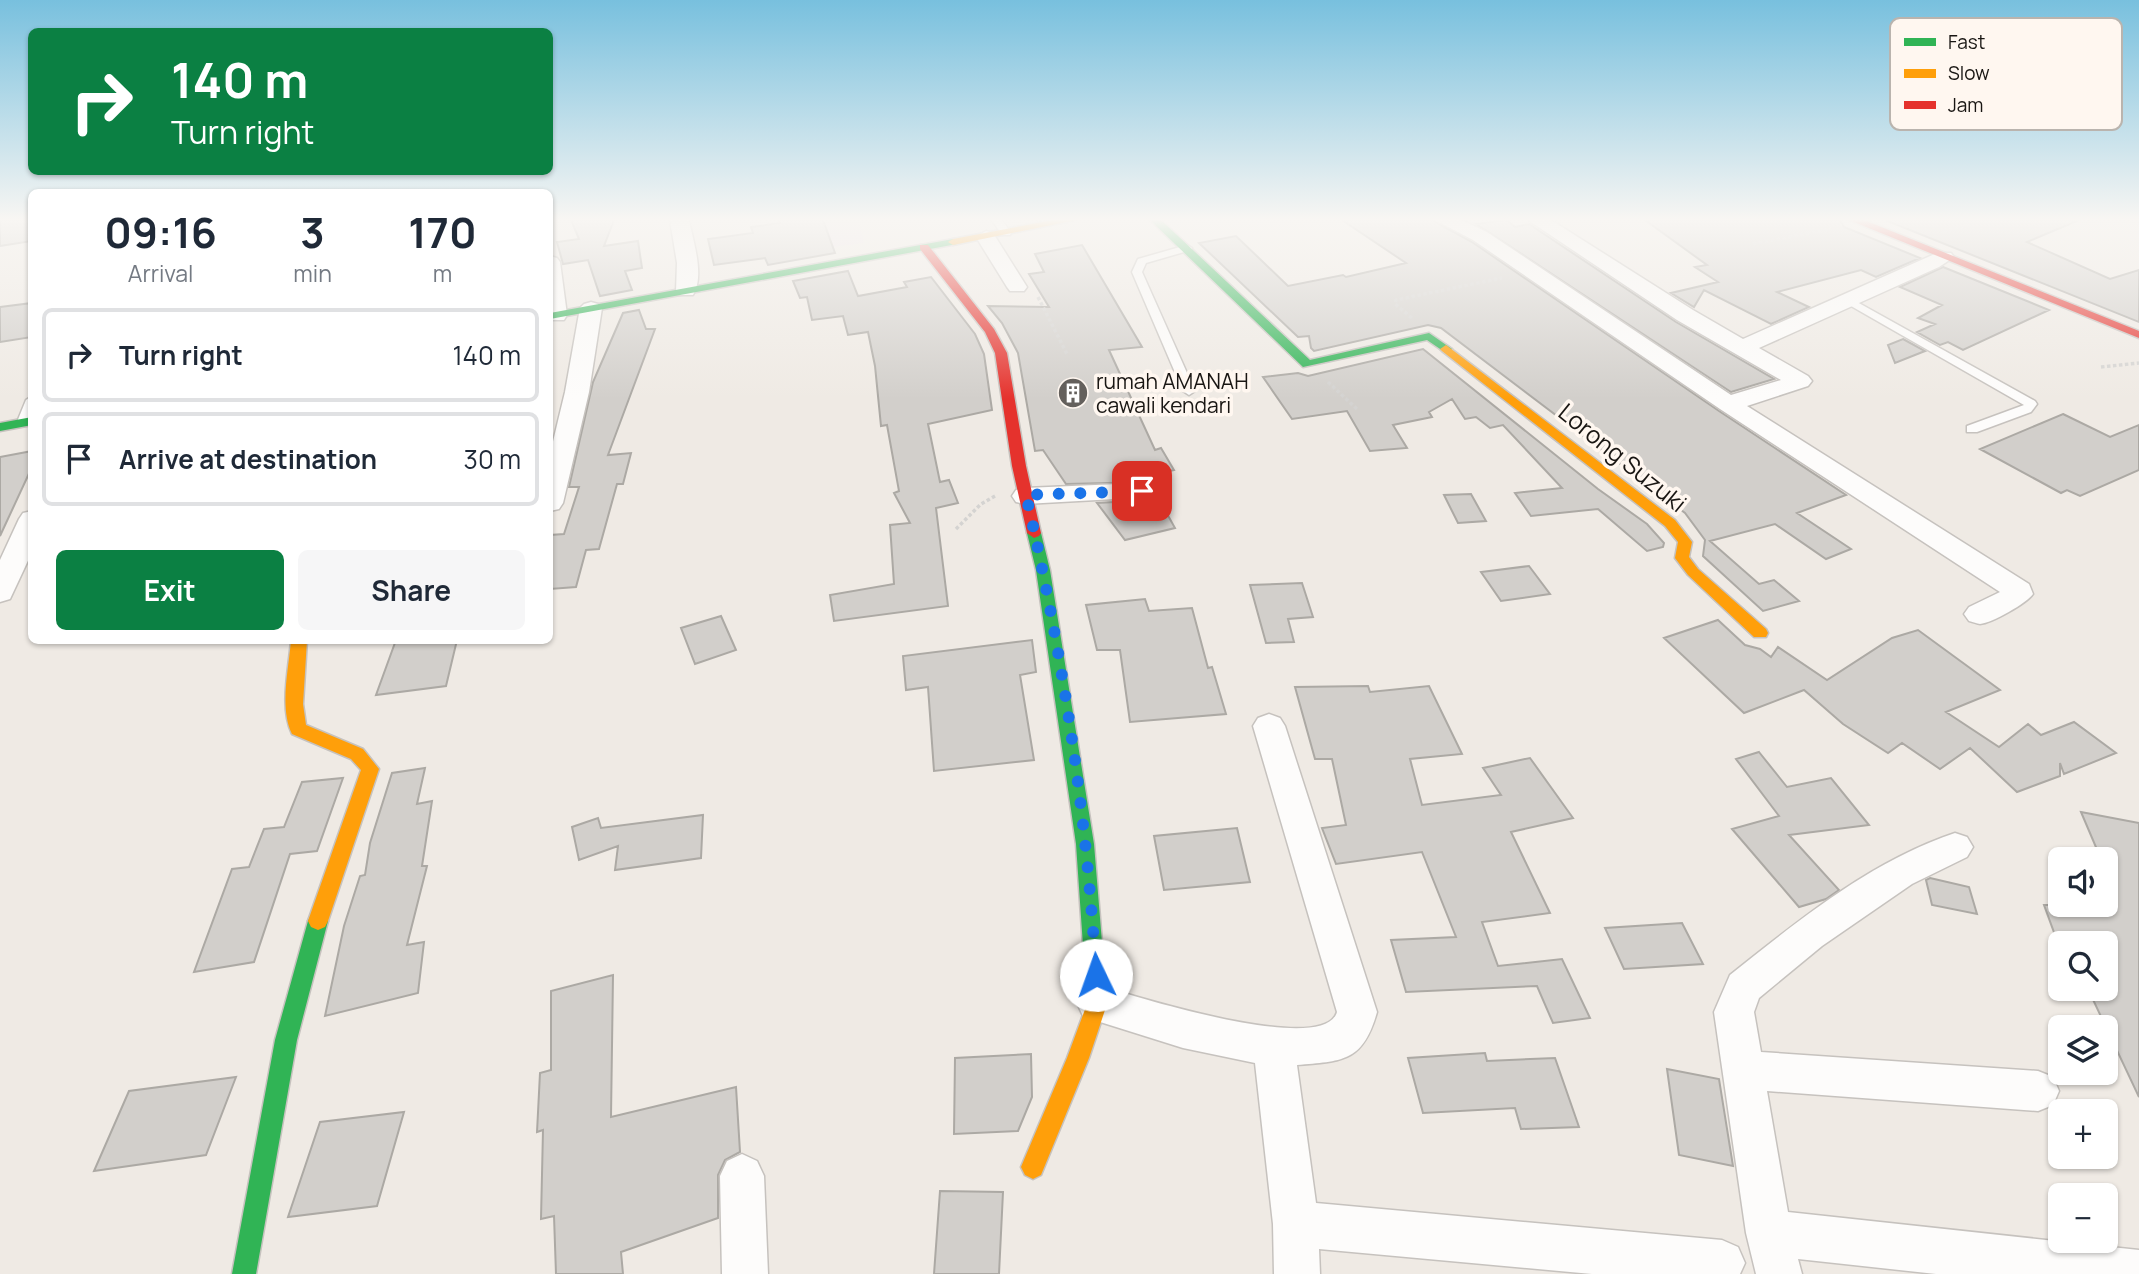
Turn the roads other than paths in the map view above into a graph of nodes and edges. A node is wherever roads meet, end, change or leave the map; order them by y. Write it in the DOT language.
graph roads {
  1 [pos="686,279"];
  2 [pos="744,279"];
  3 [pos="949,279"];
  4 [pos="1014,279"];
  5 [pos="1140,279"];
  6 [pos="1217,279"];
  7 [pos="1544,279"];
  8 [pos="1632,279"];
  9 [pos="1899,279"];
  10 [pos="2000,279"];
  11 [pos="1017,287"];
  12 [pos="686,290"];
  13 [pos="1848,300"];
  14 [pos="591,308"];
  15 [pos="553,316"];
  16 [pos="2139,335"];
  17 [pos="1740,347"];
  18 [pos="1189,391"];
  19 [pos="1728,404"];
  20 [pos="27,421"];
  21 [pos="0,426"];
  22 [pos="1972,429"];
  23 [pos="1024,489"];
  24 [pos="553,491"];
  25 [pos="1142,491"];
  26 [pos="28,528"];
  27 [pos="0,592"];
  28 [pos="1979,614"];
  29 [pos="1760,633"];
  30 [pos="299,644"];
  31 [pos="1269,726"];
  32 [pos="1955,847"];
  33 [pos="1097,1003"];
  34 [pos="1274,1048"];
  35 [pos="1743,1070"];
  36 [pos="2038,1091"];
  37 [pos="1033,1167"];
  38 [pos="743,1176"];
  39 [pos="1296,1224"];
  40 [pos="1774,1254"];
  41 [pos="1722,1263"];
  42 [pos="2139,1273"];
  43 [pos="244,1274"];
  44 [pos="745,1274"];
  45 [pos="1297,1274"];
  1 -- 12 [label="street"];
  2 -- 12 [label="main road"];
  3 -- 23 [label="main road"];
  4 -- 11 [label="street"];
  5 -- 18 [label="lane"];
  6 -- 29 [label="main road, Lorong Suzuki"];
  7 -- 19 [label="street"];
  8 -- 17 [label="street"];
  9 -- 13 [label="street"];
  10 -- 16 [label="main road"];
  12 -- 14 [label="main road"];
  13 -- 17 [label="street"];
  13 -- 22 [label="lane"];
  14 -- 15 [label="main road"];
  14 -- 24 [label="street"];
  17 -- 19 [label="street"];
  19 -- 28 [label="street"];
  20 -- 21 [label="main road"];
  23 -- 25 [label="street"];
  23 -- 33 [label="main road"];
  26 -- 27 [label="street"];
  30 -- 43 [label="main road"];
  31 -- 34 [label="street"];
  32 -- 35 [label="street"];
  33 -- 34 [label="street"];
  33 -- 37 [label="main road"];
  34 -- 39 [label="street"];
  35 -- 36 [label="street"];
  35 -- 40 [label="street"];
  38 -- 44 [label="street"];
  39 -- 41 [label="street"];
  39 -- 45 [label="street"];
  40 -- 42 [label="street"];
}
